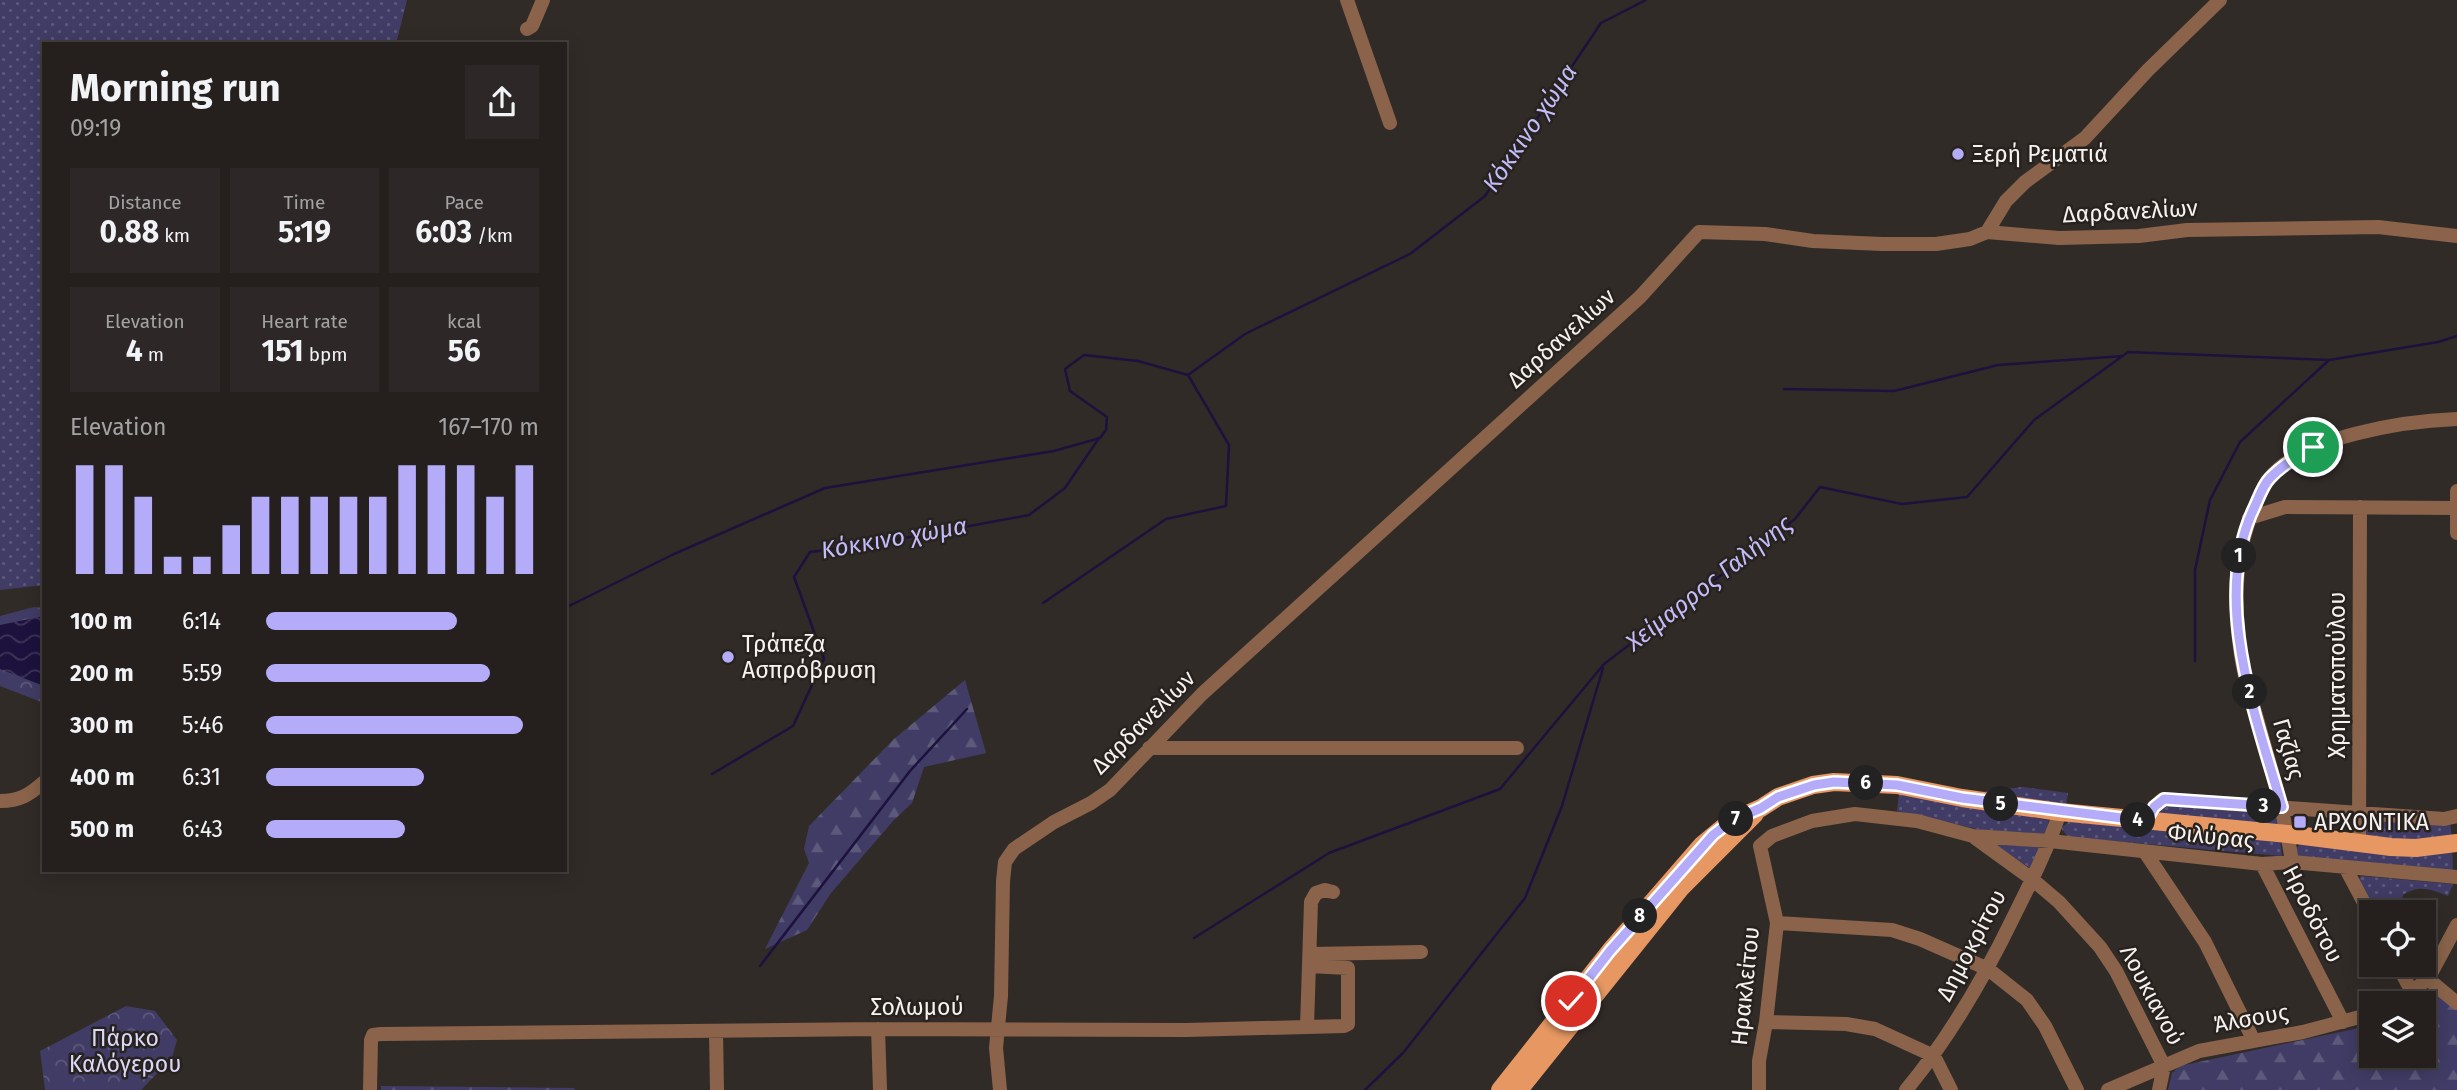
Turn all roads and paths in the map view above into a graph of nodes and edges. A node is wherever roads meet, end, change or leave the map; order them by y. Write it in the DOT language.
graph roads {
  1 [pos="543,0"];
  2 [pos="1347,0"];
  3 [pos="2220,0"];
  4 [pos="527,29"];
  5 [pos="1390,123"];
  6 [pos="1987,232"];
  7 [pos="2457,236"];
  8 [pos="2457,419"];
  9 [pos="2457,491"];
  10 [pos="2360,507"];
  11 [pos="2457,508"];
  12 [pos="2249,518"];
  13 [pos="2457,533"];
  14 [pos="1149,748"];
  15 [pos="1517,748"];
  16 [pos="42,784"];
  17 [pos="0,801"];
  18 [pos="2282,807"];
  19 [pos="1761,808"];
  20 [pos="2060,812"];
  21 [pos="2359,812"];
  22 [pos="2457,816"];
  23 [pos="2146,821"];
  24 [pos="2288,834"];
  25 [pos="1973,836"];
  26 [pos="2050,841"];
  27 [pos="2359,843"];
  28 [pos="2457,844"];
  29 [pos="1760,846"];
  30 [pos="2145,852"];
  31 [pos="2292,862"];
  32 [pos="2262,864"];
  33 [pos="2345,867"];
  34 [pos="2457,877"];
  35 [pos="2032,879"];
  36 [pos="1333,892"];
  37 [pos="2363,900"];
  38 [pos="1777,923"];
  39 [pos="2457,925"];
  40 [pos="1421,952"];
  41 [pos="1310,960"];
  42 [pos="1988,968"];
  43 [pos="2428,979"];
  44 [pos="2413,991"];
  45 [pos="2457,1003"];
  46 [pos="2359,1017"];
  47 [pos="1766,1022"];
  48 [pos="2343,1022"];
  49 [pos="1307,1027"];
  50 [pos="878,1030"];
  51 [pos="998,1030"];
  52 [pos="716,1031"];
  53 [pos="2254,1041"];
  54 [pos="1934,1056"];
  55 [pos="2164,1066"];
  56 [pos="370,1090"];
  57 [pos="717,1090"];
  58 [pos="880,1090"];
  59 [pos="1000,1090"];
  60 [pos="1500,1090"];
  61 [pos="1519,1090"];
  62 [pos="1759,1090"];
  63 [pos="1906,1090"];
  64 [pos="1951,1090"];
  65 [pos="2077,1090"];
  66 [pos="2108,1090"];
  67 [pos="2159,1090"];
  1 -- 4 [label="street"];
  2 -- 5 [label="street"];
  3 -- 6 [label="street"];
  6 -- 7 [label="street, Δαρδανελίων"];
  6 -- 14 [label="street, Δαρδανελίων"];
  8 -- 12 [label="street, Γαζίας"];
  9 -- 11 [label="street"];
  10 -- 11 [label="street"];
  10 -- 12 [label="street"];
  10 -- 21 [label="street, Χρηματοπούλου"];
  11 -- 13 [label="street"];
  12 -- 18 [label="street, Γαζίας"];
  14 -- 15 [label="street"];
  14 -- 51 [label="street, Δαρδανελίων"];
  16 -- 17 [label="street"];
  18 -- 21 [label="street"];
  18 -- 23 [label="street"];
  18 -- 24 [label="street, Γαζίας"];
  19 -- 20 [label="main road"];
  19 -- 60 [label="main road"];
  19 -- 61 [label="main road"];
  20 -- 23 [label="main road"];
  20 -- 26 [label="street, Δημοκρίτου"];
  21 -- 22 [label="street"];
  21 -- 27 [label="street, Χρηματοπούλου"];
  23 -- 24 [label="main road"];
  24 -- 27 [label="main road"];
  24 -- 31 [label="street, Γαζίας"];
  25 -- 26 [label="street, Φιλύρας"];
  25 -- 29 [label="street, Φιλύρας"];
  25 -- 35 [label="street, Λουκιανού"];
  26 -- 30 [label="street, Φιλύρας"];
  26 -- 35 [label="street, Δημοκρίτου"];
  27 -- 28 [label="main road"];
  29 -- 38 [label="street, Ηρακλείτου"];
  30 -- 32 [label="street, Φιλύρας"];
  30 -- 53 [label="street"];
  31 -- 32 [label="street, Φιλύρας"];
  31 -- 33 [label="street, Φιλύρας"];
  32 -- 48 [label="street, Ηροδότου"];
  33 -- 34 [label="street, Φιλύρας"];
  33 -- 37 [label="street"];
  35 -- 42 [label="street, Δημοκρίτου"];
  35 -- 55 [label="street, Λουκιανού"];
  36 -- 41 [label="street"];
  38 -- 42 [label="street"];
  38 -- 47 [label="street, Ηρακλείτου"];
  39 -- 43 [label="street"];
  40 -- 41 [label="street"];
  41 -- 49 [label="street"];
  41 -- 49 [label="street, Σολωμού"];
  42 -- 54 [label="street, Δημοκρίτου"];
  42 -- 65 [label="street"];
  43 -- 44 [label="street"];
  43 -- 45 [label="street"];
  46 -- 48 [label="street, Άλσους"];
  47 -- 54 [label="street"];
  47 -- 62 [label="street, Ηρακλείτου"];
  48 -- 53 [label="street, Άλσους"];
  49 -- 51 [label="street, Σολωμού"];
  50 -- 51 [label="street, Σολωμού"];
  50 -- 52 [label="street, Σολωμού"];
  50 -- 58 [label="street"];
  51 -- 59 [label="street, Δαρδανελίων"];
  52 -- 56 [label="street, Σολωμού"];
  52 -- 57 [label="street"];
  53 -- 55 [label="street, Άλσους"];
  54 -- 63 [label="street, Δημοκρίτου"];
  54 -- 64 [label="street"];
  55 -- 66 [label="street, Άλσους"];
  55 -- 67 [label="street"];
}
